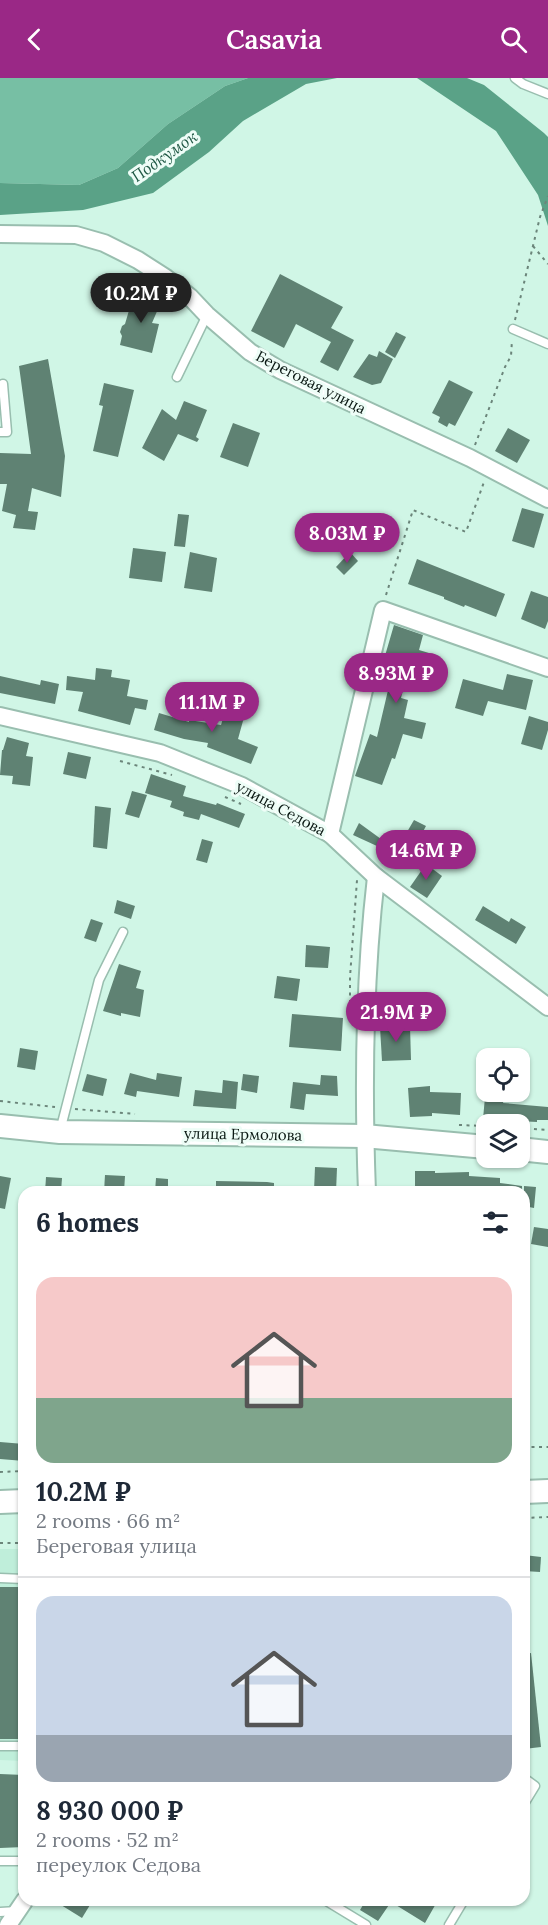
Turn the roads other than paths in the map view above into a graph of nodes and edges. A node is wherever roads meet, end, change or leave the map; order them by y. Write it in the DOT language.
graph roads {
  1 [pos="515,78"];
  2 [pos="548,94"];
  3 [pos="0,234"];
  4 [pos="207,315"];
  5 [pos="513,329"];
  6 [pos="548,344"];
  7 [pos="177,377"];
  8 [pos="3,384"];
  9 [pos="0,432"];
  10 [pos="548,500"];
  11 [pos="548,668"];
  12 [pos="0,716"];
  13 [pos="330,834"];
  14 [pos="376,877"];
  15 [pos="123,932"];
  16 [pos="548,1007"];
  17 [pos="0,1126"];
  18 [pos="60,1132"];
  19 [pos="364,1136"];
  20 [pos="476,1146"];
  21 [pos="530,1150"];
  22 [pos="548,1152"];
  23 [pos="367,1186"];
  24 [pos="548,1491"];
  25 [pos="530,1492"];
  26 [pos="0,1502"];
  27 [pos="18,1502"];
  28 [pos="0,1578"];
  29 [pos="18,1579"];
  30 [pos="0,1746"];
  31 [pos="18,1746"];
  32 [pos="530,1782"];
  33 [pos="530,1794"];
  34 [pos="0,1861"];
  35 [pos="18,1861"];
  36 [pos="335,1906"];
  37 [pos="460,1906"];
  38 [pos="366,1925"];
  39 [pos="449,1925"];
  1 -- 2 [label="lane"];
  3 -- 4 [label="street, Береговая улица"];
  4 -- 7 [label="lane"];
  4 -- 10 [label="street, Береговая улица"];
  5 -- 6 [label="lane"];
  8 -- 9 [label="lane"];
  11 -- 13 [label="street"];
  12 -- 13 [label="street, улица Седова"];
  13 -- 14 [label="street, улица Седова"];
  14 -- 16 [label="street, улица Седова"];
  14 -- 19 [label="street"];
  15 -- 18 [label="lane"];
  17 -- 18 [label="street, улица Ермолова"];
  18 -- 19 [label="street, улица Ермолова"];
  19 -- 20 [label="street, улица Ермолова"];
  19 -- 23 [label="street"];
  21 -- 22 [label="street"];
  24 -- 25 [label="street"];
  26 -- 27 [label="street"];
  28 -- 29 [label="lane"];
  30 -- 31 [label="lane"];
  32 -- 33 [label="lane"];
  34 -- 35 [label="lane"];
  36 -- 38 [label="lane"];
  37 -- 39 [label="lane"];
}
